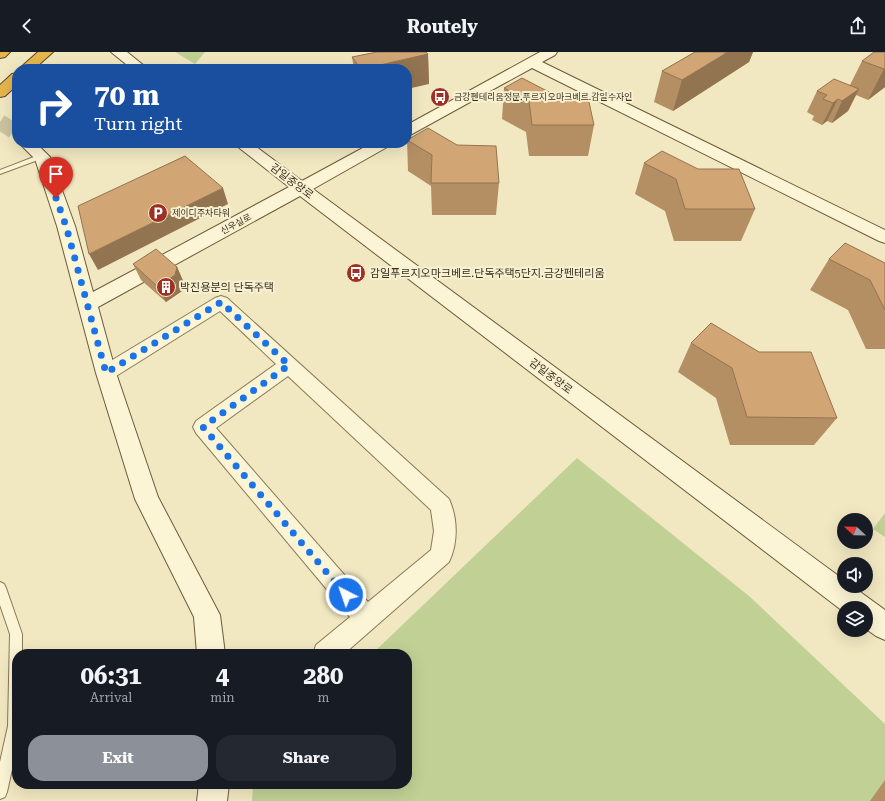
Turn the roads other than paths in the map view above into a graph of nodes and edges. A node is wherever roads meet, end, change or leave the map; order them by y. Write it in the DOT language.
graph roads {
  1 [pos="3,52"];
  2 [pos="46,52"];
  3 [pos="118,52"];
  4 [pos="550,52"];
  5 [pos="0,54"];
  6 [pos="531,62"];
  7 [pos="32,64"];
  8 [pos="134,64"];
  9 [pos="12,82"];
  10 [pos="0,93"];
  11 [pos="412,127"];
  12 [pos="248,148"];
  13 [pos="375,148"];
  14 [pos="35,150"];
  15 [pos="0,172"];
  16 [pos="302,188"];
  17 [pos="885,237"];
  18 [pos="87,304"];
  19 [pos="289,365"];
  20 [pos="106,373"];
  21 [pos="0,588"];
  22 [pos="851,601"];
  23 [pos="873,618"];
  24 [pos="367,619"];
  25 [pos="885,627"];
  26 [pos="16,649"];
  27 [pos="210,649"];
  28 [pos="331,649"];
  29 [pos="12,739"];
  30 [pos="213,789"];
  31 [pos="0,792"];
  32 [pos="212,801"];
  1 -- 5 [label="highway"];
  2 -- 7 [label="highway"];
  3 -- 8 [label="street"];
  4 -- 6 [label="street"];
  6 -- 11 [label="street"];
  6 -- 17 [label="street"];
  9 -- 10 [label="highway"];
  12 -- 16 [label="street, 감일중앙로"];
  13 -- 16 [label="street, 신우실로"];
  14 -- 15 [label="lane"];
  14 -- 18 [label="street"];
  16 -- 18 [label="street, 신우실로"];
  16 -- 22 [label="street, 감일중앙로"];
  18 -- 20 [label="street"];
  19 -- 20 [label="street"];
  19 -- 24 [label="street"];
  19 -- 24 [label="street"];
  20 -- 27 [label="street"];
  21 -- 26 [label="lane"];
  23 -- 25 [label="street"];
  24 -- 28 [label="street"];
  29 -- 31 [label="lane"];
  30 -- 32 [label="street"];
}
